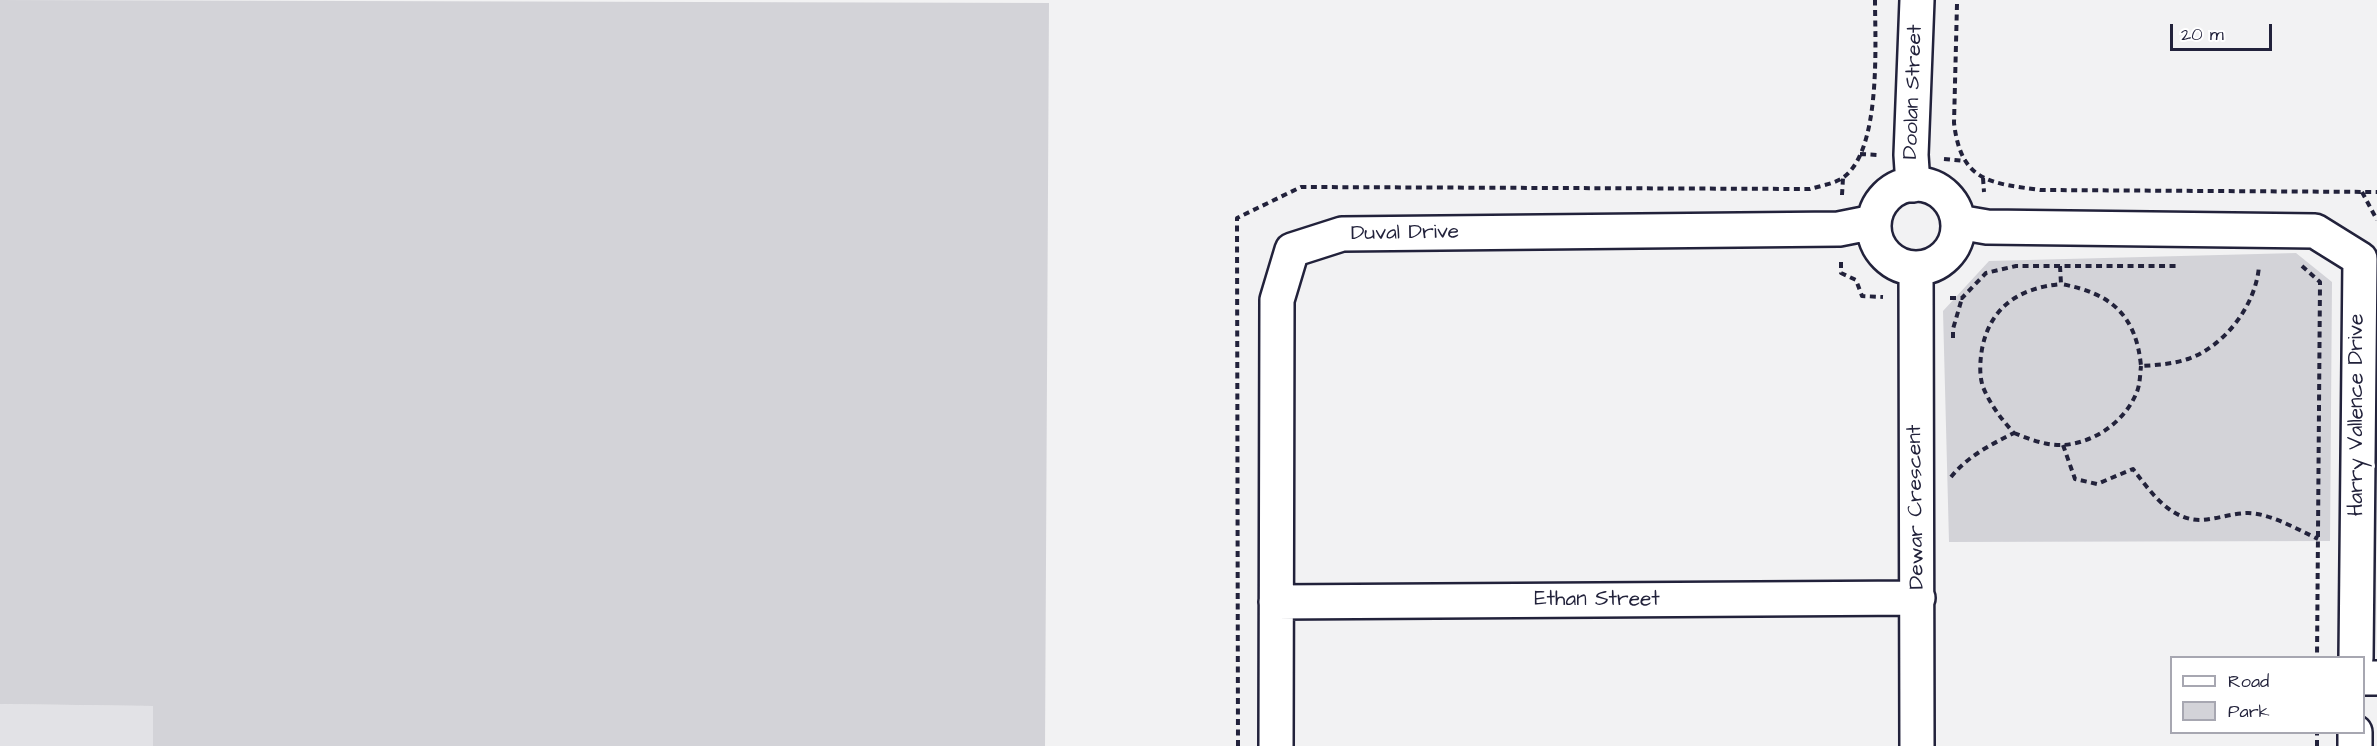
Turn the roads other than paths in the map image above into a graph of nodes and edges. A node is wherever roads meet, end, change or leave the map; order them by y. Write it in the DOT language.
graph roads {
  1 [pos="1917,0"];
  2 [pos="1913,185"];
  3 [pos="1874,222"];
  4 [pos="1958,222"];
  5 [pos="2368,256"];
  6 [pos="1915,283"];
  7 [pos="1918,598"];
  8 [pos="1276,602"];
  9 [pos="2356,656"];
  10 [pos="1276,746"];
  11 [pos="1917,746"];
  1 -- 2 [label="street, Doolan Street"];
  2 -- 3 [label="street"];
  2 -- 4 [label="street"];
  3 -- 6 [label="street"];
  3 -- 8 [label="street, Duval Drive"];
  4 -- 5 [label="street, Harry Vallence Drive"];
  4 -- 6 [label="street"];
  5 -- 9 [label="street, Harry Vallence Drive"];
  6 -- 7 [label="street, Dewar Crescent"];
  7 -- 8 [label="street, Ethan Street"];
  7 -- 11 [label="street, Dewar Crescent"];
  8 -- 10 [label="street, Duval Drive"];
}
